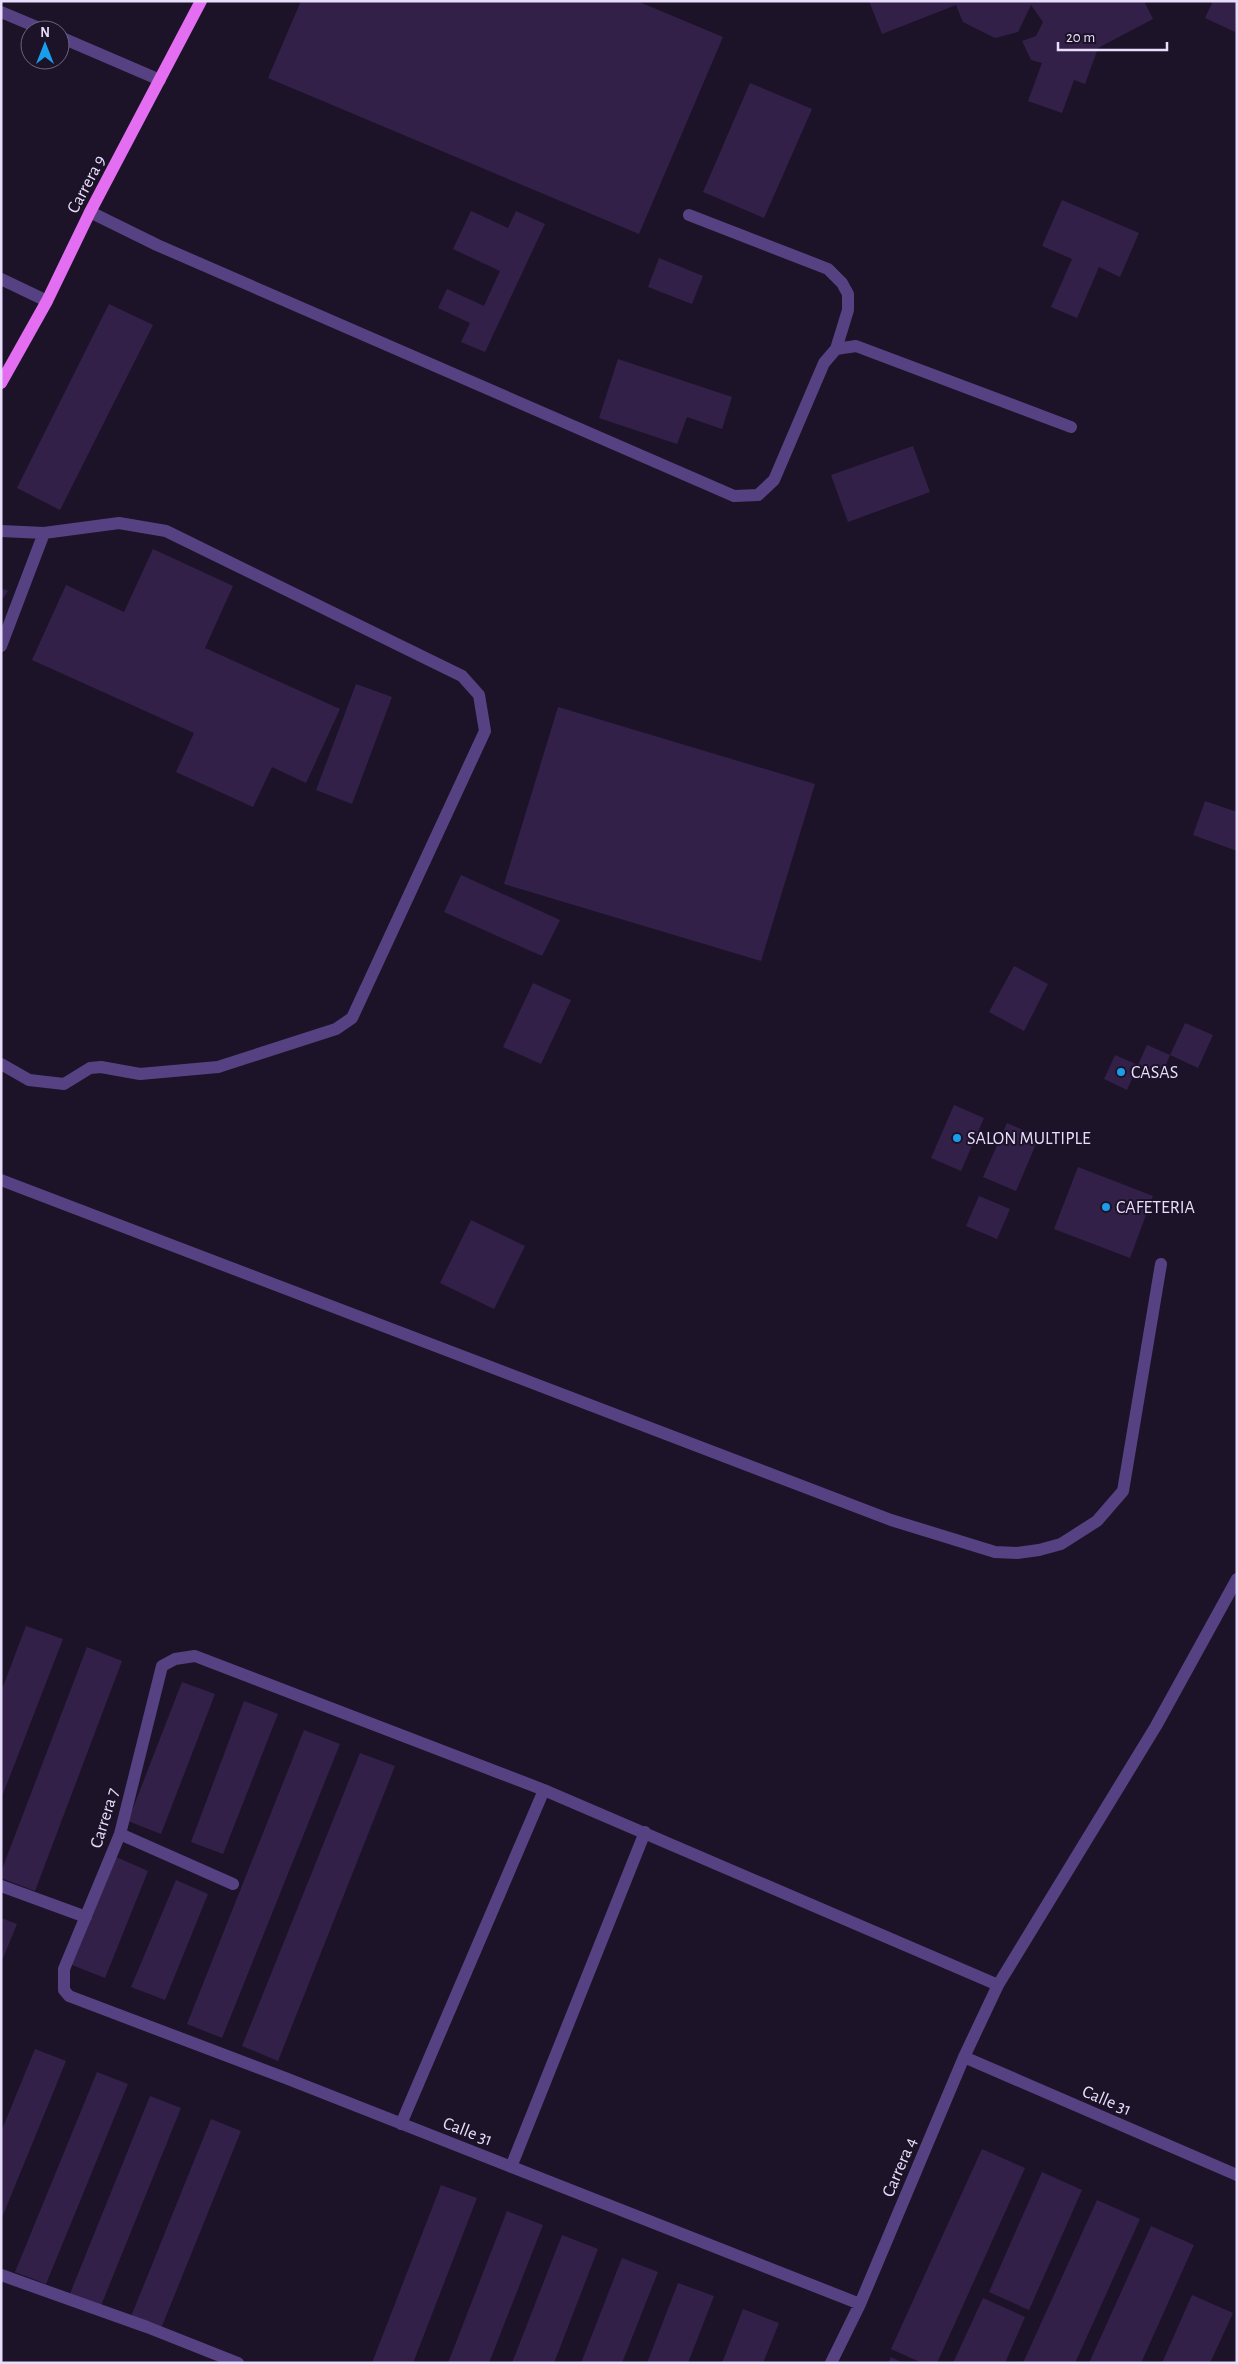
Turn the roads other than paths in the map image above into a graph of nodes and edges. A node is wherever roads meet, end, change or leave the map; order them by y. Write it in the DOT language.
graph roads {
  1 [pos="200,1"];
  2 [pos="1,12"];
  3 [pos="20,20"];
  4 [pos="70,41"];
  5 [pos="160,80"];
  6 [pos="90,212"];
  7 [pos="689,215"];
  8 [pos="1,279"];
  9 [pos="47,301"];
  10 [pos="836,349"];
  11 [pos="1,383"];
  12 [pos="1071,427"];
  13 [pos="1,532"];
  14 [pos="44,533"];
  15 [pos="1,646"];
  16 [pos="1,1064"];
  17 [pos="1,1180"];
  18 [pos="1161,1264"];
  19 [pos="1237,1579"];
  20 [pos="544,1790"];
  21 [pos="645,1832"];
  22 [pos="120,1834"];
  23 [pos="233,1884"];
  24 [pos="1,1886"];
  25 [pos="86,1917"];
  26 [pos="998,1985"];
  27 [pos="64,1990"];
  28 [pos="964,2057"];
  29 [pos="401,2124"];
  30 [pos="511,2167"];
  31 [pos="1237,2174"];
  32 [pos="1,2275"];
  33 [pos="860,2304"];
  34 [pos="238,2363"];
  35 [pos="831,2363"];
  1 -- 5 [label="main road, Carrera 9"];
  2 -- 3 [label="street"];
  4 -- 5 [label="street"];
  5 -- 6 [label="main road, Carrera 9"];
  6 -- 9 [label="main road, Carrera 9"];
  6 -- 10 [label="street"];
  7 -- 10 [label="street"];
  8 -- 9 [label="street"];
  9 -- 11 [label="main road, Carrera 9"];
  10 -- 12 [label="street"];
  13 -- 14 [label="street"];
  14 -- 15 [label="street"];
  14 -- 16 [label="street"];
  17 -- 18 [label="street"];
  19 -- 26 [label="street, Carrera 4"];
  20 -- 21 [label="street"];
  20 -- 22 [label="street, Carrera 7"];
  20 -- 29 [label="street"];
  21 -- 26 [label="street"];
  21 -- 30 [label="street"];
  22 -- 23 [label="street"];
  22 -- 25 [label="street, Carrera 7"];
  24 -- 25 [label="street"];
  25 -- 27 [label="street, Carrera 7"];
  26 -- 28 [label="street, Carrera 4"];
  27 -- 29 [label="street, Calle 31"];
  28 -- 31 [label="street, Calle 31"];
  28 -- 33 [label="street, Carrera 4"];
  29 -- 30 [label="street, Calle 31"];
  30 -- 33 [label="street, Calle 31"];
  32 -- 34 [label="street"];
  33 -- 35 [label="street, Carrera 4"];
}
